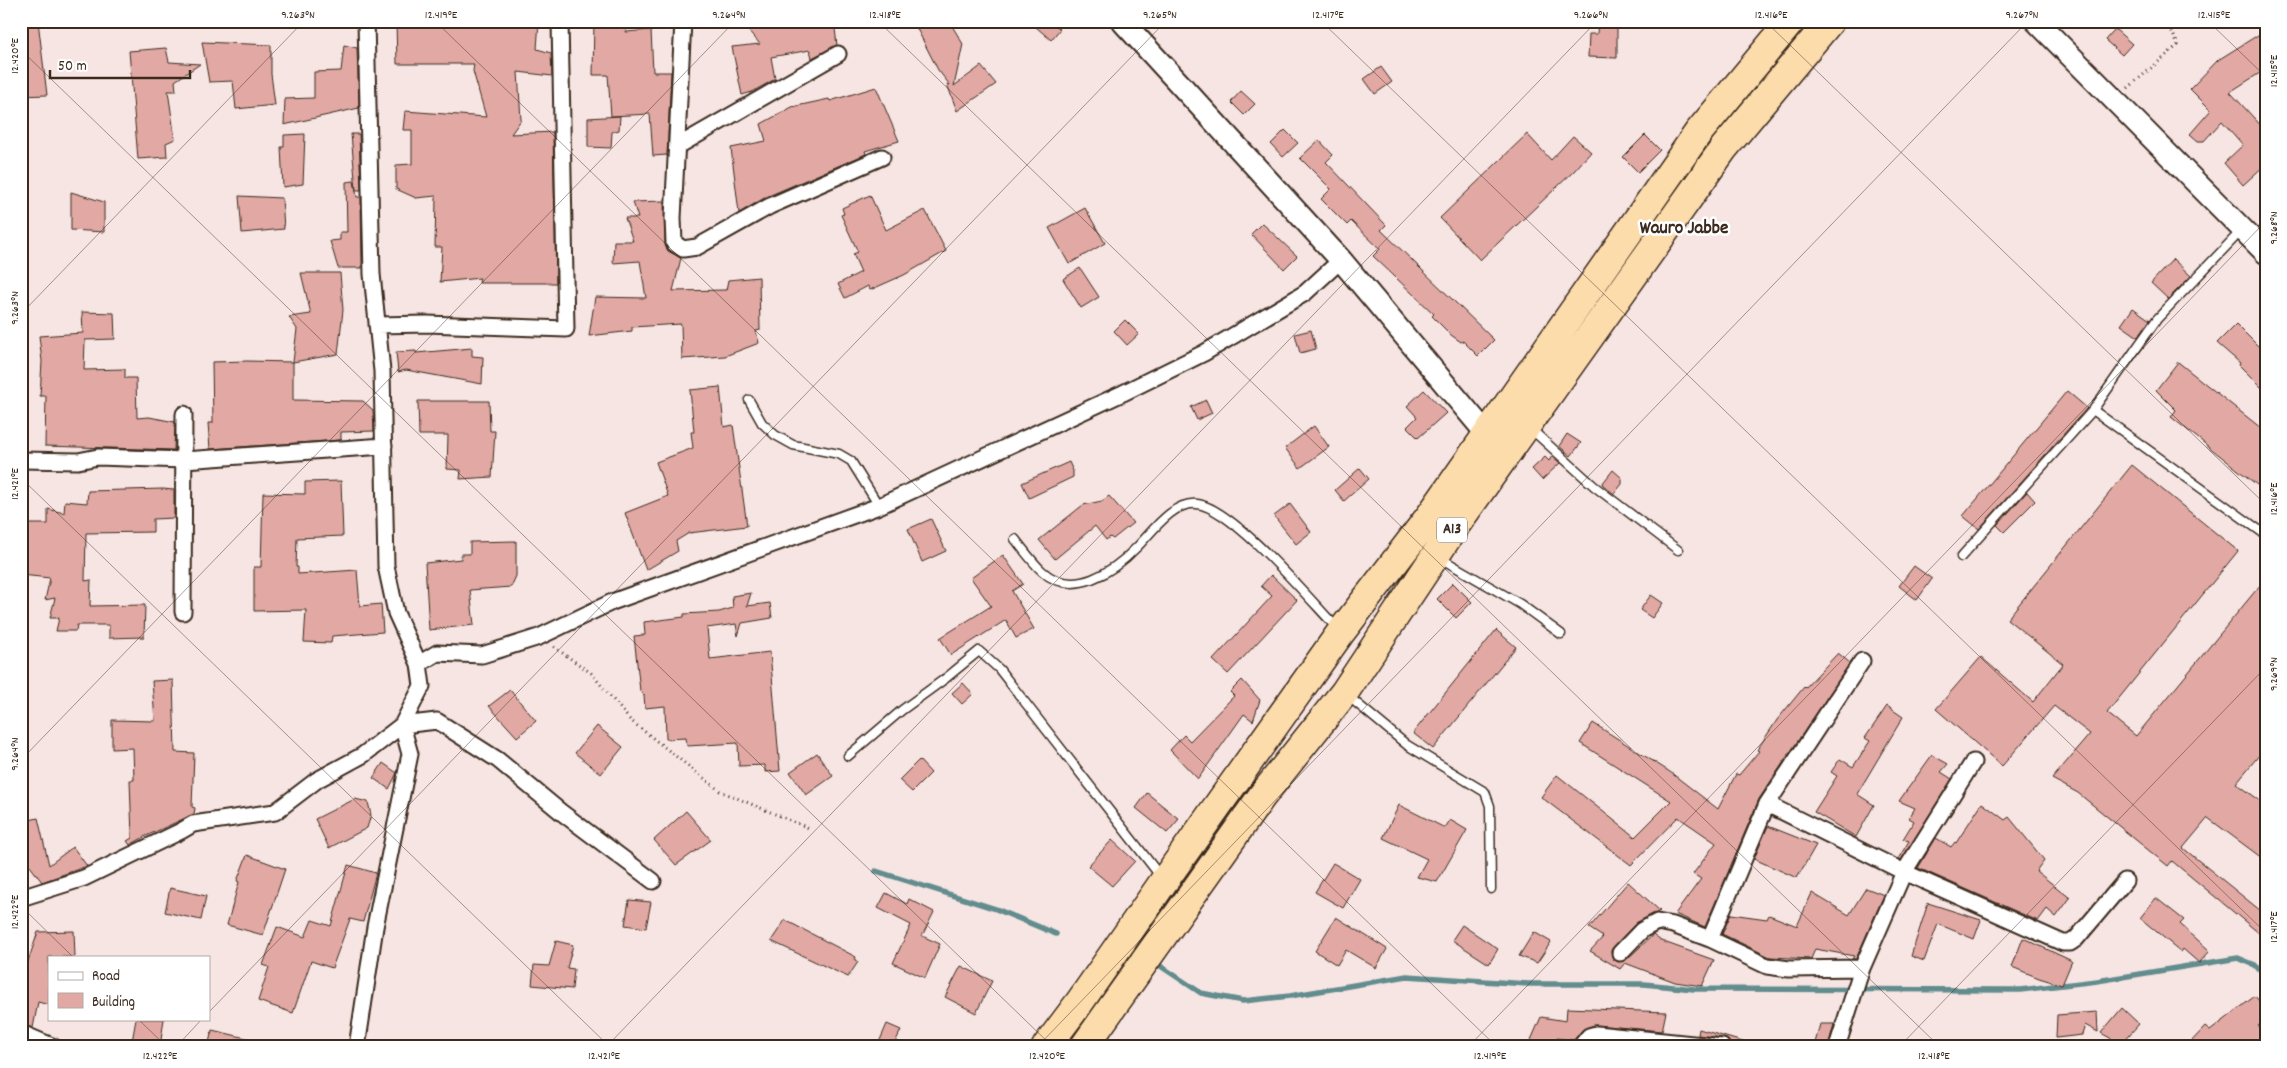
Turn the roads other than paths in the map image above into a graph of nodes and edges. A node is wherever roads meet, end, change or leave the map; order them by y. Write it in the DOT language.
graph roads {
  1 [pos="366,21"];
  2 [pos="560,21"];
  3 [pos="683,21"];
  4 [pos="1122,21"];
  5 [pos="1791,21"];
  6 [pos="1830,21"];
  7 [pos="2036,21"];
  8 [pos="838,54"];
  9 [pos="678,146"];
  10 [pos="882,157"];
  11 [pos="2243,230"];
  12 [pos="2265,249"];
  13 [pos="1341,260"];
  14 [pos="377,325"];
  15 [pos="749,400"];
  16 [pos="2093,410"];
  17 [pos="184,414"];
  18 [pos="1528,426"];
  19 [pos="1488,435"];
  20 [pos="384,446"];
  21 [pos="1505,456"];
  22 [pos="21,460"];
  23 [pos="184,460"];
  24 [pos="879,506"];
  25 [pos="2266,535"];
  26 [pos="1015,539"];
  27 [pos="1678,550"];
  28 [pos="1436,556"];
  29 [pos="1961,557"];
  30 [pos="183,612"];
  31 [pos="1341,632"];
  32 [pos="1561,634"];
  33 [pos="1862,661"];
  34 [pos="419,664"];
  35 [pos="1344,693"];
  36 [pos="402,725"];
  37 [pos="848,756"];
  38 [pos="1973,762"];
  39 [pos="1767,804"];
  40 [pos="1904,872"];
  41 [pos="653,881"];
  42 [pos="1164,881"];
  43 [pos="2125,881"];
  44 [pos="1491,889"];
  45 [pos="21,898"];
  46 [pos="1710,939"];
  47 [pos="1620,953"];
  48 [pos="1862,968"];
  49 [pos="21,1033"];
  50 [pos="54,1047"];
  51 [pos="357,1047"];
  52 [pos="1046,1047"];
  53 [pos="1084,1047"];
  54 [pos="1580,1047"];
  55 [pos="1722,1047"];
  56 [pos="1836,1047"];
  1 -- 14 [label="street"];
  2 -- 14 [label="street"];
  3 -- 9 [label="street"];
  4 -- 13 [label="main road"];
  5 -- 19 [label="highway, A13"];
  6 -- 18 [label="highway, A13"];
  7 -- 11 [label="main road"];
  8 -- 9 [label="street"];
  9 -- 10 [label="street"];
  11 -- 12 [label="main road"];
  11 -- 16 [label="lane"];
  13 -- 19 [label="main road"];
  13 -- 24 [label="street"];
  14 -- 20 [label="street"];
  15 -- 24 [label="lane"];
  16 -- 25 [label="lane"];
  16 -- 29 [label="lane"];
  17 -- 23 [label="street"];
  18 -- 21 [label="highway, A13"];
  18 -- 27 [label="lane"];
  19 -- 21 [label="main road"];
  19 -- 31 [label="highway, A13"];
  20 -- 23 [label="street"];
  20 -- 34 [label="street"];
  21 -- 28 [label="highway, A13"];
  22 -- 23 [label="street"];
  23 -- 30 [label="street"];
  24 -- 34 [label="street"];
  26 -- 31 [label="lane"];
  28 -- 32 [label="lane"];
  28 -- 35 [label="highway, A13"];
  31 -- 42 [label="highway, A13"];
  33 -- 39 [label="street"];
  34 -- 36 [label="street"];
  35 -- 44 [label="lane"];
  35 -- 53 [label="highway, A13"];
  36 -- 41 [label="street"];
  36 -- 45 [label="street"];
  36 -- 51 [label="street"];
  37 -- 42 [label="lane"];
  38 -- 40 [label="street"];
  39 -- 40 [label="street"];
  39 -- 46 [label="street"];
  40 -- 43 [label="street"];
  40 -- 48 [label="street"];
  42 -- 52 [label="highway, A13"];
  46 -- 47 [label="street"];
  46 -- 48 [label="street"];
  48 -- 56 [label="street"];
  49 -- 50 [label="street"];
  54 -- 55 [label="street"];
}
